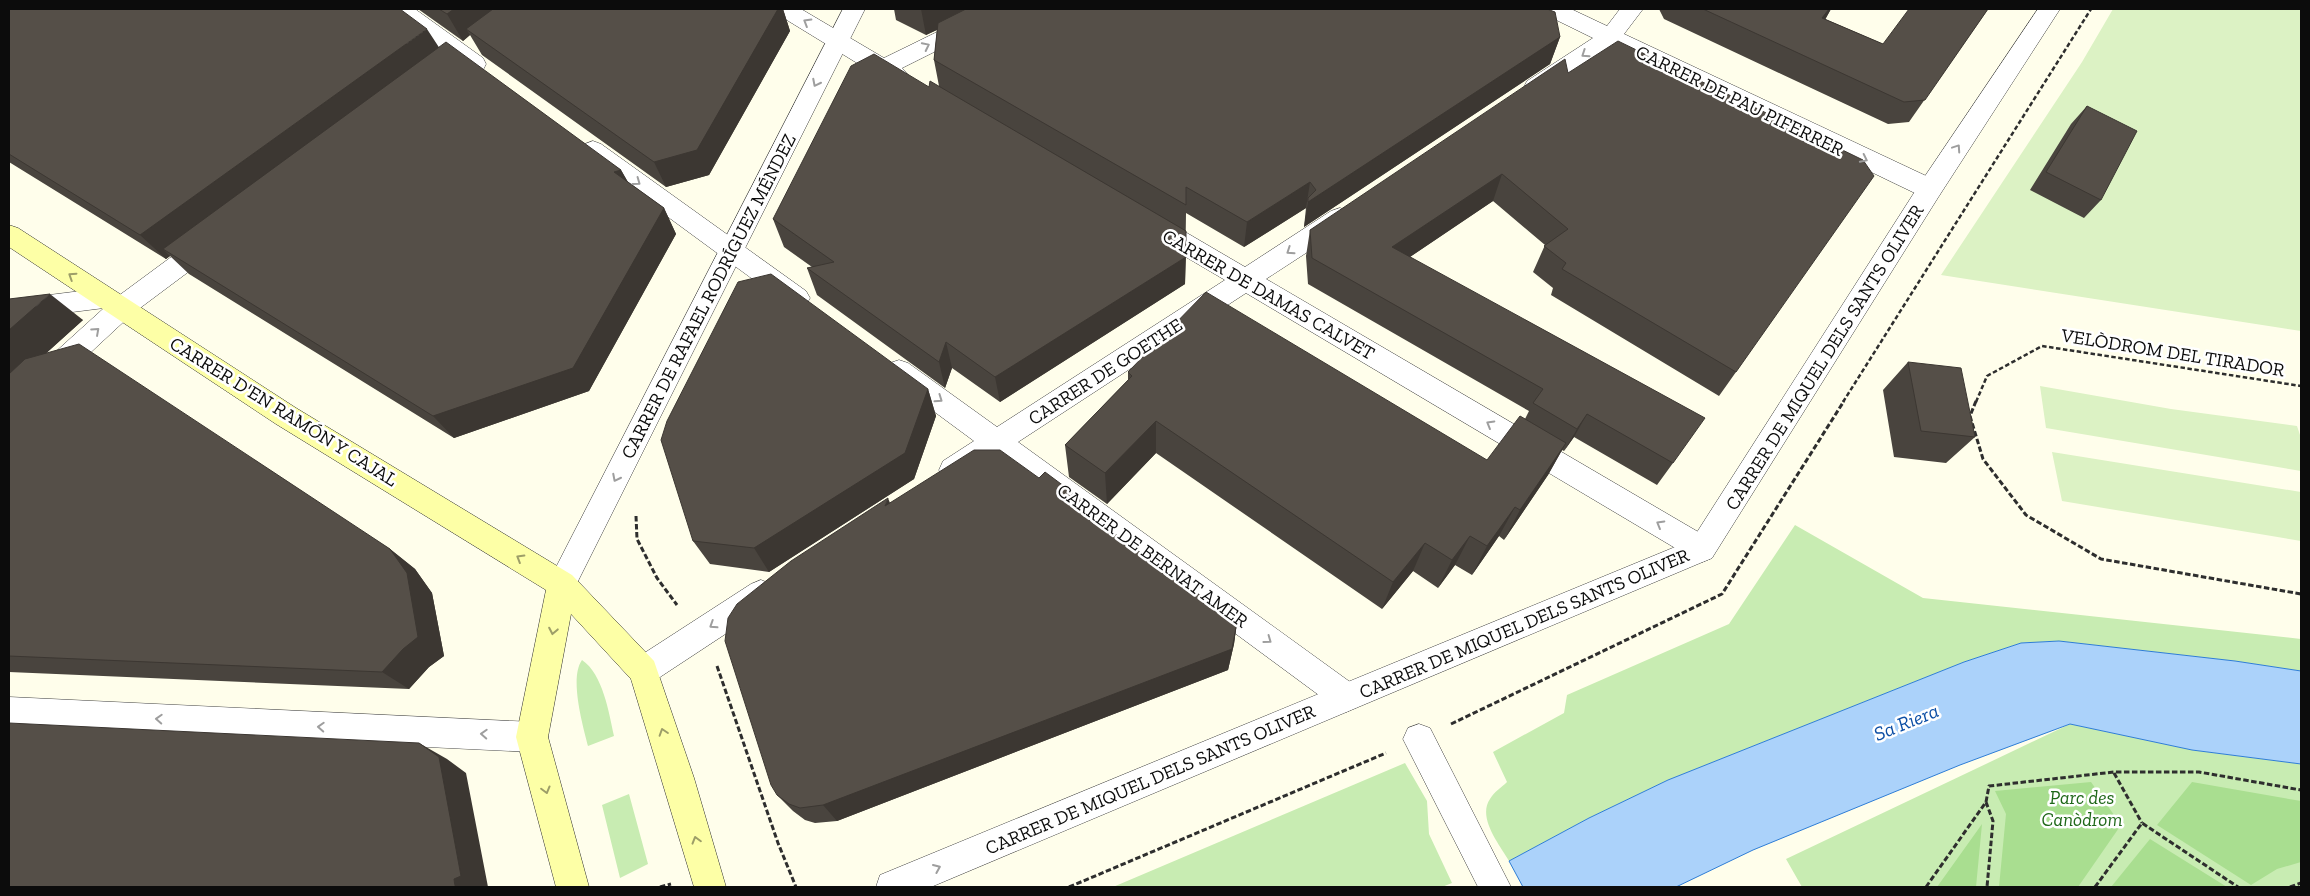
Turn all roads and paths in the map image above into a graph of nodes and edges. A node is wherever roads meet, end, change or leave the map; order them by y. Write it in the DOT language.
graph roads {
  1 [pos="400,9"];
  2 [pos="785,9"];
  3 [pos="854,9"];
  4 [pos="1002,9"];
  5 [pos="1552,9"];
  6 [pos="1632,9"];
  7 [pos="2049,9"];
  8 [pos="1610,37"];
  9 [pos="837,40"];
  10 [pos="883,68"];
  11 [pos="494,78"];
  12 [pos="917,87"];
  13 [pos="1519,98"];
  14 [pos="573,136"];
  15 [pos="1930,189"];
  16 [pos="1362,203"];
  17 [pos="1136,216"];
  18 [pos="226,231"];
  19 [pos="9,235"];
  20 [pos="731,251"];
  21 [pos="1246,281"];
  22 [pos="114,303"];
  23 [pos="9,310"];
  24 [pos="815,311"];
  25 [pos="879,356"];
  26 [pos="2301,386"];
  27 [pos="9,411"];
  28 [pos="998,441"];
  29 [pos="932,484"];
  30 [pos="636,510"];
  31 [pos="1702,549"];
  32 [pos="785,579"];
  33 [pos="562,584"];
  34 [pos="2301,594"];
  35 [pos="698,635"];
  36 [pos="643,671"];
  37 [pos="1346,697"];
  38 [pos="9,712"];
  39 [pos="532,737"];
  40 [pos="1419,739"];
  41 [pos="2114,772"];
  42 [pos="2301,790"];
  43 [pos="1986,802"];
  44 [pos="2142,823"];
  45 [pos="2301,883"];
  46 [pos="572,887"];
  47 [pos="710,887"];
  48 [pos="796,887"];
  49 [pos="892,887"];
  50 [pos="1495,887"];
  51 [pos="1926,887"];
  52 [pos="1987,887"];
  53 [pos="2095,887"];
  54 [pos="2238,887"];
  55 [pos="2290,887"];
  1 -- 11 [label="street"];
  9 -- 2 [label="street, one-way"];
  3 -- 9 [label="street, CARRER DE RAFAEL RODRÍGUEZ MÉNDEZ"];
  10 -- 4 [label="street, one-way"];
  5 -- 8 [label="street, CARRER DE PAU PIFERRER"];
  6 -- 8 [label="street"];
  15 -- 7 [label="street, CARRER DE MIQUEL DELS SANTS OLIVER, one-way"];
  8 -- 13 [label="street, one-way"];
  8 -- 15 [label="street, CARRER DE PAU PIFERRER, one-way"];
  9 -- 10 [label="street"];
  9 -- 20 [label="street, CARRER DE RAFAEL RODRÍGUEZ MÉNDEZ, one-way"];
  10 -- 12 [label="street"];
  14 -- 20 [label="street, one-way"];
  15 -- 31 [label="street, CARRER DE MIQUEL DELS SANTS OLIVER"];
  16 -- 21 [label="street, CARRER DE GOETHE, one-way"];
  17 -- 21 [label="street, CARRER DE DAMAS CALVET"];
  18 -- 22 [label="street"];
  22 -- 19 [label="main road, CARRER D'EN RAMÓN Y CAJAL, one-way"];
  20 -- 24 [label="street"];
  20 -- 33 [label="street, CARRER DE RAFAEL RODRÍGUEZ MÉNDEZ, one-way"];
  21 -- 28 [label="street, CARRER DE GOETHE"];
  31 -- 21 [label="street, CARRER DE DAMAS CALVET, one-way"];
  22 -- 23 [label="street"];
  27 -- 22 [label="street, one-way"];
  33 -- 22 [label="main road, CARRER D'EN RAMÓN Y CAJAL, one-way"];
  25 -- 28 [label="street, CARRER DE BERNAT AMER, one-way"];
  26 -- 34 [label="path, VELÒDROM DEL TIRADOR"];
  28 -- 29 [label="street, CARRER DE GOETHE"];
  28 -- 37 [label="street, CARRER DE BERNAT AMER, one-way"];
  30 -- 35 [label="path"];
  31 -- 37 [label="street, CARRER DE MIQUEL DELS SANTS OLIVER"];
  32 -- 35 [label="street, one-way"];
  33 -- 36 [label="main road, CARRER D'EN RAMÓN Y CAJAL"];
  33 -- 39 [label="main road, one-way"];
  35 -- 36 [label="street"];
  35 -- 48 [label="path"];
  47 -- 36 [label="main road, one-way"];
  49 -- 37 [label="street, CARRER DE MIQUEL DELS SANTS OLIVER, one-way"];
  39 -- 38 [label="street, one-way"];
  39 -- 46 [label="main road, one-way"];
  40 -- 50 [label="street"];
  41 -- 42 [label="path"];
  41 -- 43 [label="path"];
  41 -- 44 [label="path"];
  43 -- 51 [label="path"];
  43 -- 52 [label="path"];
  44 -- 53 [label="path"];
  44 -- 54 [label="path"];
  45 -- 55 [label="path"];
}
